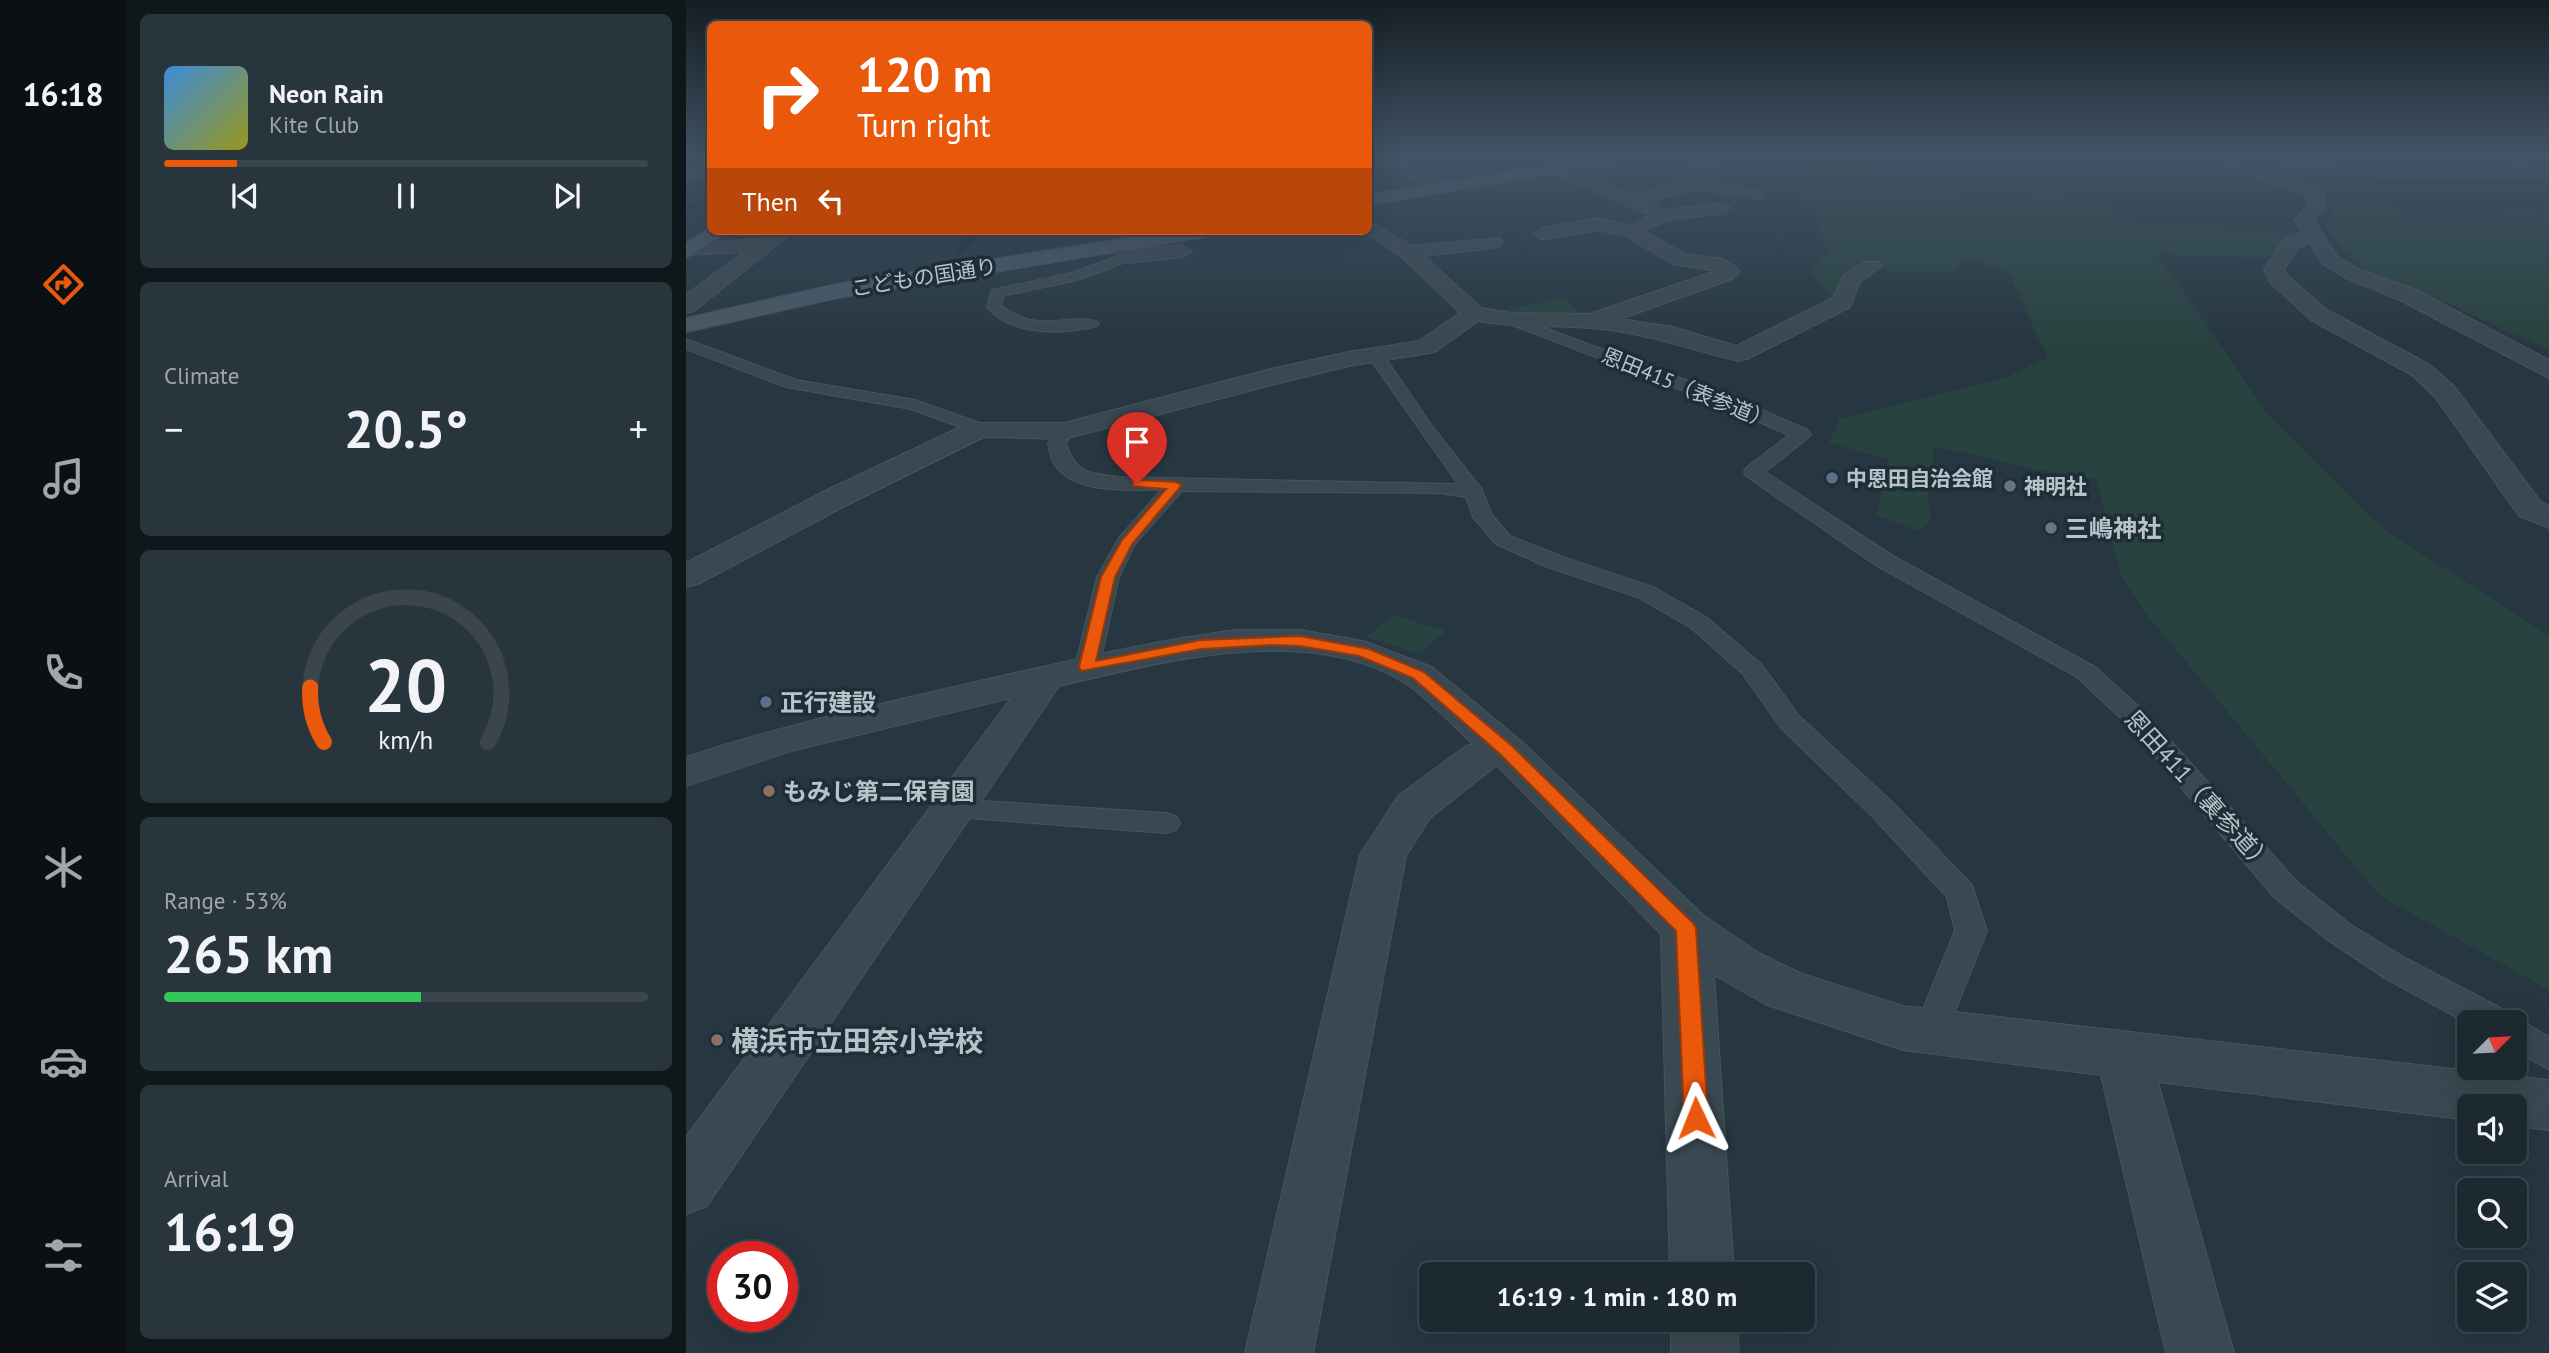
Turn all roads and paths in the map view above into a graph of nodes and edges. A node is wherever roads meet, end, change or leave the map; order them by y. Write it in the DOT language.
graph roads {
  1 [pos="1654,219"];
  2 [pos="2305,219"];
  3 [pos="1372,229"];
  4 [pos="1624,230"];
  5 [pos="1543,233"];
  6 [pos="712,235"];
  7 [pos="779,235"];
  8 [pos="2312,235"];
  9 [pos="1182,239"];
  10 [pos="1493,242"];
  11 [pos="765,245"];
  12 [pos="688,250"];
  13 [pos="1125,251"];
  14 [pos="1408,252"];
  15 [pos="1872,266"];
  16 [pos="686,306"];
  17 [pos="1474,314"];
  18 [pos="1513,320"];
  19 [pos="1591,321"];
  20 [pos="1092,323"];
  21 [pos="686,325"];
  22 [pos="686,344"];
  23 [pos="1376,356"];
  24 [pos="2549,370"];
  25 [pos="979,429"];
  26 [pos="1064,430"];
  27 [pos="1753,472"];
  28 [pos="1176,485"];
  29 [pos="1474,492"];
  30 [pos="2549,519"];
  31 [pos="686,577"];
  32 [pos="1066,672"];
  33 [pos="1494,752"];
  34 [pos="686,772"];
  35 [pos="951,808"];
  36 [pos="1166,823"];
  37 [pos="1686,928"];
  38 [pos="2474,1010"];
  39 [pos="1931,1031"];
  40 [pos="2527,1041"];
  41 [pos="2123,1053"];
  42 [pos="2549,1054"];
  43 [pos="2549,1105"];
  44 [pos="686,1186"];
  45 [pos="1701,1262"];
  46 [pos="1704,1332"];
  47 [pos="1279,1353"];
  48 [pos="1705,1353"];
  49 [pos="2200,1353"];
  1 -- 4 [label="street"];
  2 -- 8 [label="street"];
  3 -- 14 [label="street"];
  4 -- 5 [label="street"];
  4 -- 19 [label="street"];
  6 -- 12 [label="main road"];
  7 -- 11 [label="street"];
  8 -- 24 [label="street"];
  8 -- 30 [label="street"];
  9 -- 13 [label="main road, こどもの国通り"];
  10 -- 14 [label="street"];
  11 -- 12 [label="street"];
  11 -- 16 [label="street"];
  13 -- 20 [label="lane"];
  13 -- 21 [label="main road, こどもの国通り"];
  14 -- 17 [label="street"];
  15 -- 19 [label="street"];
  17 -- 18 [label="street"];
  17 -- 23 [label="street"];
  18 -- 19 [label="street"];
  18 -- 27 [label="lane, 恩田415（表参道）"];
  22 -- 25 [label="lane"];
  23 -- 26 [label="street"];
  23 -- 29 [label="lane"];
  25 -- 26 [label="street"];
  25 -- 31 [label="street"];
  26 -- 28 [label="lane"];
  27 -- 38 [label="lane, 恩田411（裏参道）"];
  28 -- 29 [label="lane"];
  28 -- 32 [label="lane"];
  29 -- 39 [label="lane"];
  32 -- 33 [label="street"];
  32 -- 34 [label="street"];
  32 -- 35 [label="street"];
  33 -- 37 [label="street"];
  33 -- 47 [label="street"];
  35 -- 36 [label="lane"];
  35 -- 44 [label="street"];
  37 -- 39 [label="street"];
  37 -- 45 [label="street"];
  39 -- 41 [label="street"];
  40 -- 42 [label="lane"];
  41 -- 43 [label="street"];
  41 -- 49 [label="street"];
  46 -- 48 [label="street"];
}
